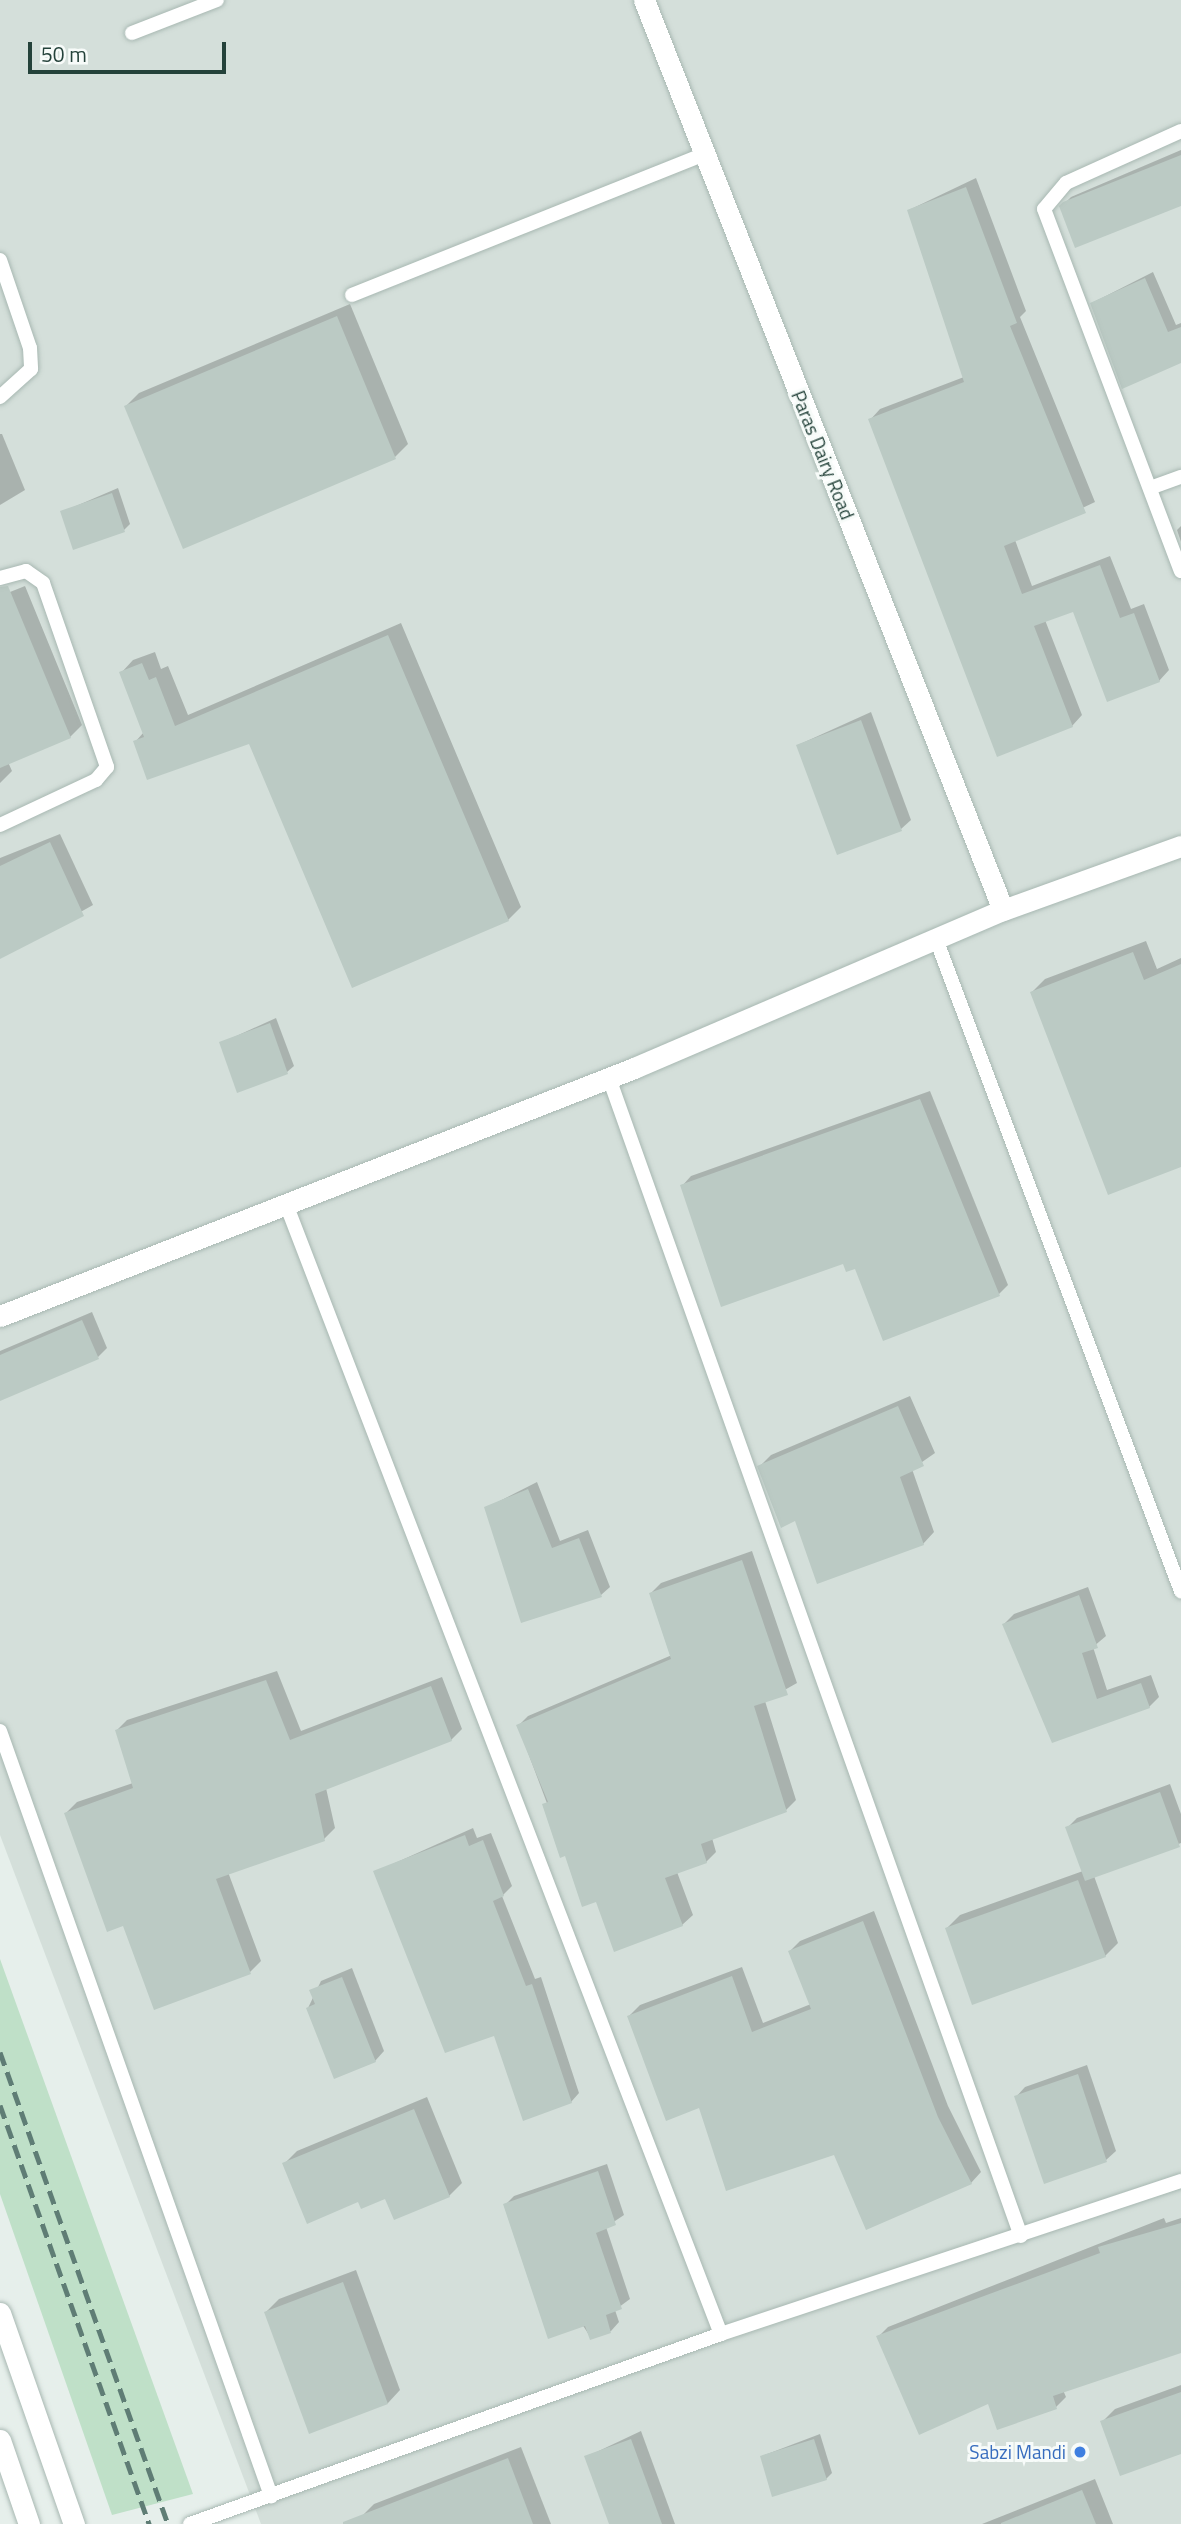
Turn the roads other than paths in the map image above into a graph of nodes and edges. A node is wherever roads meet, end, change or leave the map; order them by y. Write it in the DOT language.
graph roads {
  1 [pos="217,0"];
  2 [pos="643,0"];
  3 [pos="132,33"];
  4 [pos="1181,131"];
  5 [pos="704,154"];
  6 [pos="0,260"];
  7 [pos="352,295"];
  8 [pos="0,397"];
  9 [pos="1181,477"];
  10 [pos="1150,488"];
  11 [pos="1181,571"];
  12 [pos="0,578"];
  13 [pos="0,825"];
  14 [pos="1181,846"];
  15 [pos="1003,910"];
  16 [pos="936,939"];
  17 [pos="609,1078"];
  18 [pos="286,1204"];
  19 [pos="0,1316"];
  20 [pos="1181,1591"];
  21 [pos="0,1731"];
  22 [pos="1181,2180"];
  23 [pos="1021,2236"];
  24 [pos="0,2314"];
  25 [pos="722,2334"];
  26 [pos="0,2440"];
  27 [pos="271,2496"];
  28 [pos="29,2524"];
  29 [pos="74,2524"];
  30 [pos="190,2524"];
  1 -- 3 [label="lane"];
  2 -- 5 [label="street, Paras Dairy Road"];
  4 -- 10 [label="lane"];
  5 -- 7 [label="lane"];
  5 -- 15 [label="street, Paras Dairy Road"];
  6 -- 8 [label="lane"];
  9 -- 10 [label="lane"];
  10 -- 11 [label="lane"];
  12 -- 13 [label="lane"];
  14 -- 15 [label="street"];
  15 -- 16 [label="street"];
  16 -- 17 [label="street"];
  16 -- 20 [label="lane"];
  17 -- 18 [label="street"];
  17 -- 23 [label="lane"];
  18 -- 19 [label="street"];
  18 -- 25 [label="lane"];
  21 -- 27 [label="lane"];
  22 -- 23 [label="lane"];
  23 -- 25 [label="lane"];
  24 -- 29 [label="street"];
  25 -- 27 [label="lane"];
  26 -- 28 [label="street"];
  27 -- 30 [label="lane"];
}
